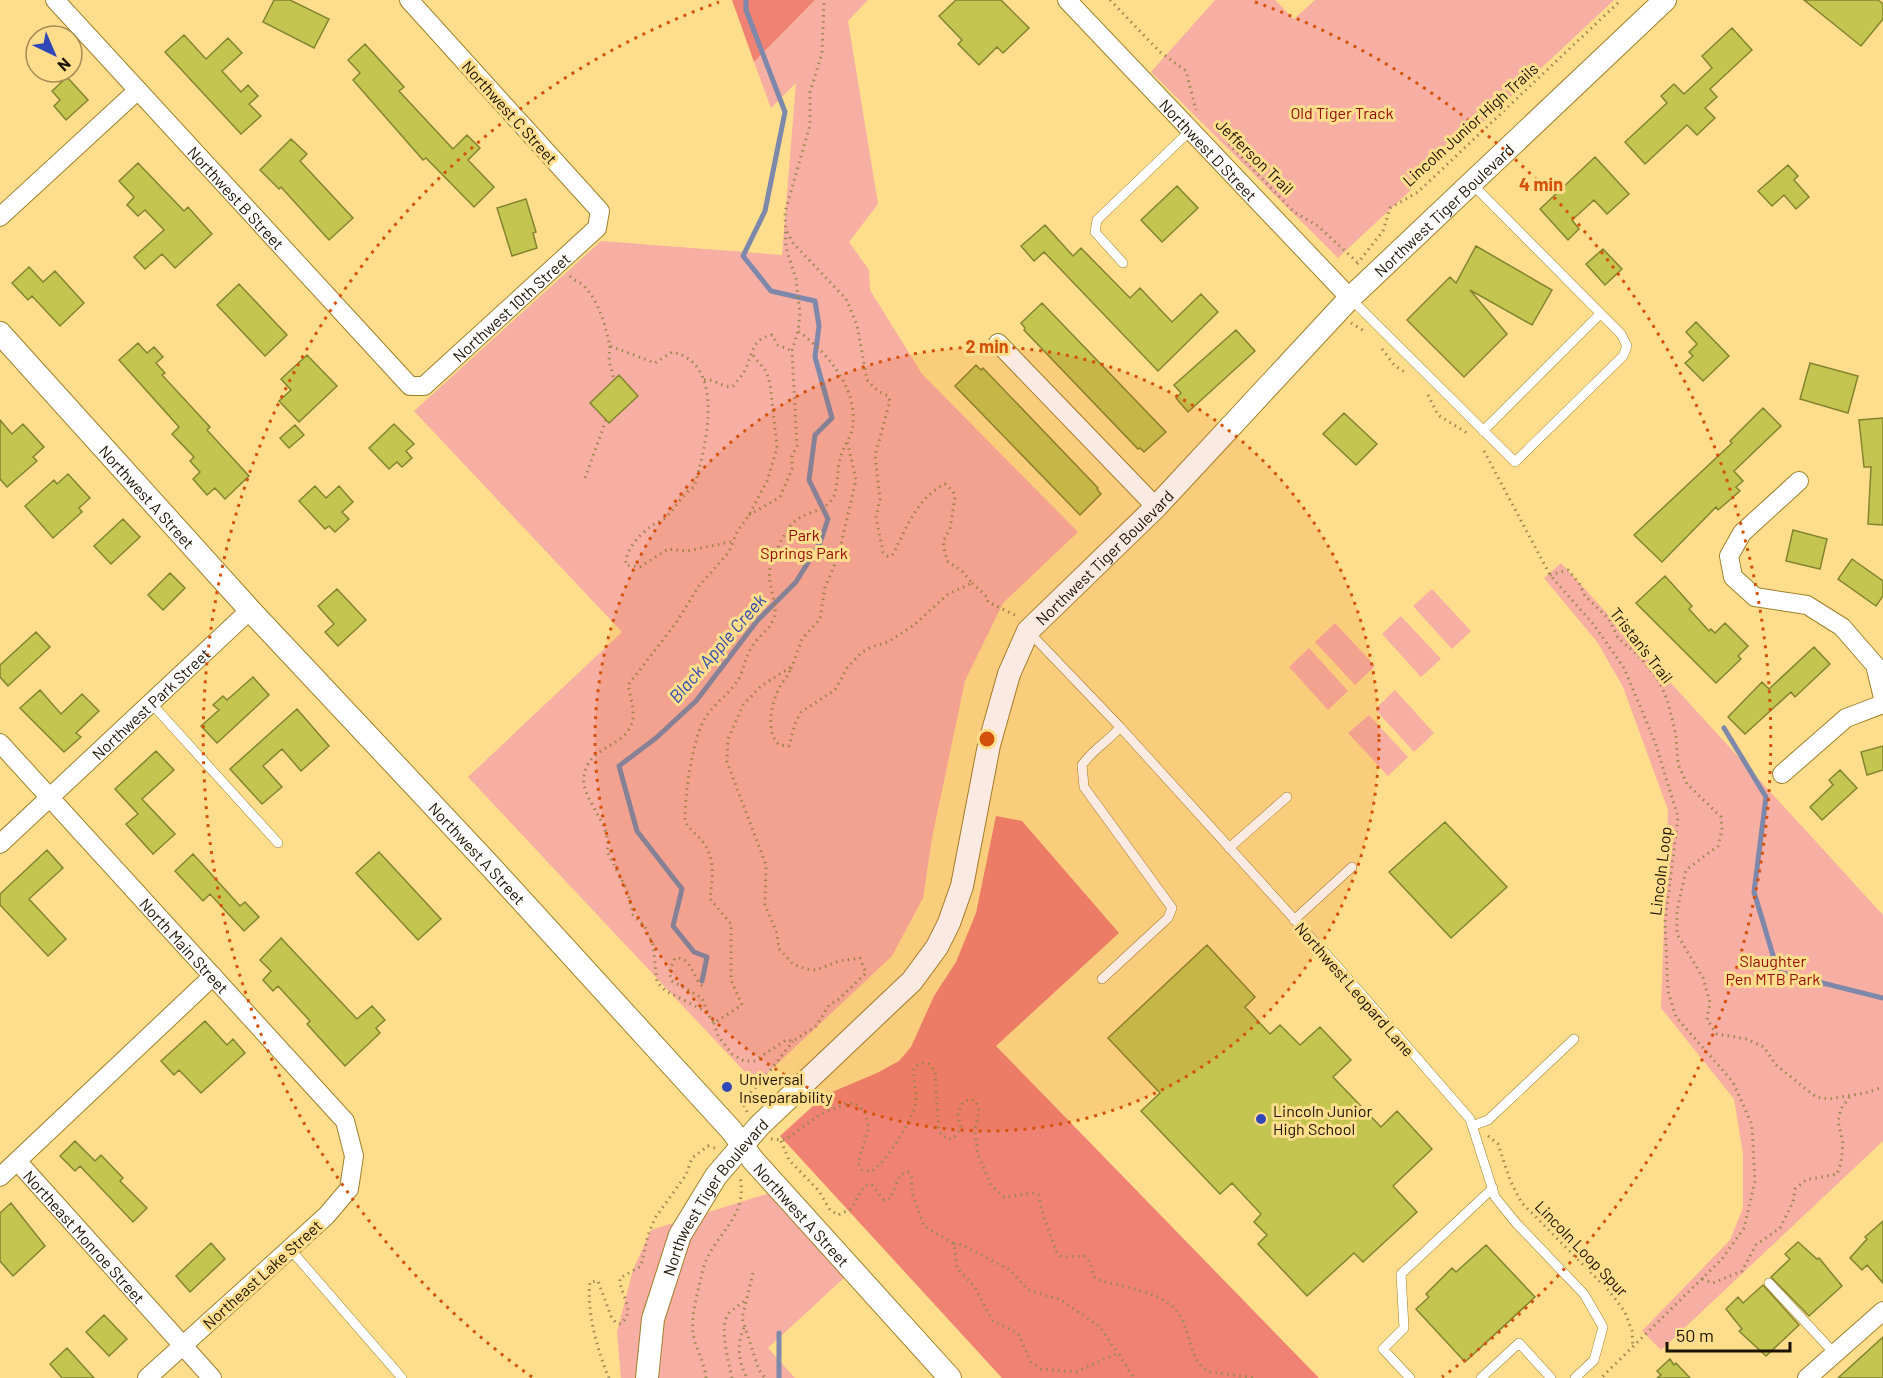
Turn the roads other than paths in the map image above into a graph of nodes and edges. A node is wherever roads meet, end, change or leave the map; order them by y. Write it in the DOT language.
graph roads {
  1 [pos="55,0"];
  2 [pos="409,0"];
  3 [pos="1067,0"];
  4 [pos="1665,0"];
  5 [pos="138,90"];
  6 [pos="1191,130"];
  7 [pos="1472,183"];
  8 [pos="0,217"];
  9 [pos="597,228"];
  10 [pos="1123,263"];
  11 [pos="1350,298"];
  12 [pos="1600,314"];
  13 [pos="0,333"];
  14 [pos="998,343"];
  15 [pos="424,386"];
  16 [pos="1483,431"];
  17 [pos="1799,481"];
  18 [pos="1156,507"];
  19 [pos="250,610"];
  20 [pos="1024,624"];
  21 [pos="1883,698"];
  22 [pos="151,703"];
  23 [pos="1883,704"];
  24 [pos="1120,727"];
  25 [pos="0,743"];
  26 [pos="1782,774"];
  27 [pos="1287,797"];
  28 [pos="51,798"];
  29 [pos="278,843"];
  30 [pos="0,844"];
  31 [pos="1229,848"];
  32 [pos="1352,867"];
  33 [pos="1294,920"];
  34 [pos="213,975"];
  35 [pos="1102,979"];
  36 [pos="1574,1038"];
  37 [pos="1472,1126"];
  38 [pos="741,1144"];
  39 [pos="354,1156"];
  40 [pos="18,1162"];
  41 [pos="0,1177"];
  42 [pos="1493,1188"];
  43 [pos="290,1249"];
  44 [pos="1769,1283"];
  45 [pos="1883,1311"];
  46 [pos="183,1346"];
  47 [pos="1835,1354"];
  48 [pos="147,1378"];
  49 [pos="212,1378"];
  50 [pos="402,1378"];
  51 [pos="647,1378"];
  52 [pos="950,1378"];
  53 [pos="1410,1378"];
  54 [pos="1481,1378"];
  55 [pos="1551,1378"];
  56 [pos="1575,1378"];
  57 [pos="1807,1378"];
  1 -- 5 [label="street, Northwest B Street"];
  2 -- 9 [label="street, Northwest C Street"];
  3 -- 6 [label="street, Northwest D Street"];
  4 -- 7 [label="street, Northwest Tiger Boulevard"];
  5 -- 8 [label="street"];
  5 -- 15 [label="street, Northwest B Street"];
  6 -- 10 [label="lane"];
  6 -- 11 [label="street, Northwest D Street"];
  7 -- 11 [label="street, Northwest Tiger Boulevard"];
  7 -- 12 [label="lane"];
  9 -- 15 [label="street, Northwest 10th Street"];
  11 -- 16 [label="lane"];
  11 -- 18 [label="street, Northwest Tiger Boulevard"];
  12 -- 16 [label="lane"];
  12 -- 16 [label="lane"];
  13 -- 19 [label="street, Northwest A Street"];
  14 -- 18 [label="street"];
  17 -- 21 [label="street"];
  18 -- 20 [label="street, Northwest Tiger Boulevard"];
  19 -- 22 [label="street, Northwest Park Street"];
  19 -- 38 [label="street, Northwest A Street"];
  20 -- 24 [label="lane, Northwest Leopard Lane"];
  20 -- 38 [label="street, Northwest Tiger Boulevard"];
  22 -- 28 [label="street, Northwest Park Street"];
  22 -- 29 [label="lane"];
  23 -- 26 [label="street"];
  24 -- 31 [label="lane, Northwest Leopard Lane"];
  24 -- 35 [label="lane"];
  25 -- 28 [label="street, North Main Street"];
  27 -- 31 [label="lane"];
  28 -- 30 [label="street, Northwest Park Street"];
  28 -- 34 [label="street, North Main Street"];
  31 -- 33 [label="lane, Northwest Leopard Lane"];
  32 -- 33 [label="lane"];
  33 -- 37 [label="lane, Northwest Leopard Lane"];
  34 -- 39 [label="street, North Main Street"];
  34 -- 40 [label="street, Northeast Monroe Street"];
  36 -- 37 [label="lane"];
  37 -- 42 [label="lane, Northwest Leopard Lane"];
  38 -- 51 [label="street, Northwest Tiger Boulevard"];
  38 -- 52 [label="street, Northwest A Street"];
  39 -- 43 [label="street, Northeast Lake Street"];
  40 -- 41 [label="street"];
  40 -- 46 [label="street, Northeast Monroe Street"];
  42 -- 53 [label="lane"];
  42 -- 56 [label="lane, Northwest Leopard Lane"];
  43 -- 46 [label="street, Northeast Lake Street"];
  43 -- 50 [label="lane"];
  44 -- 47 [label="lane"];
  45 -- 47 [label="street"];
  46 -- 48 [label="street, Northeast Lake Street"];
  46 -- 49 [label="street, Northeast Monroe Street"];
  47 -- 57 [label="street"];
  54 -- 55 [label="lane"];
}
